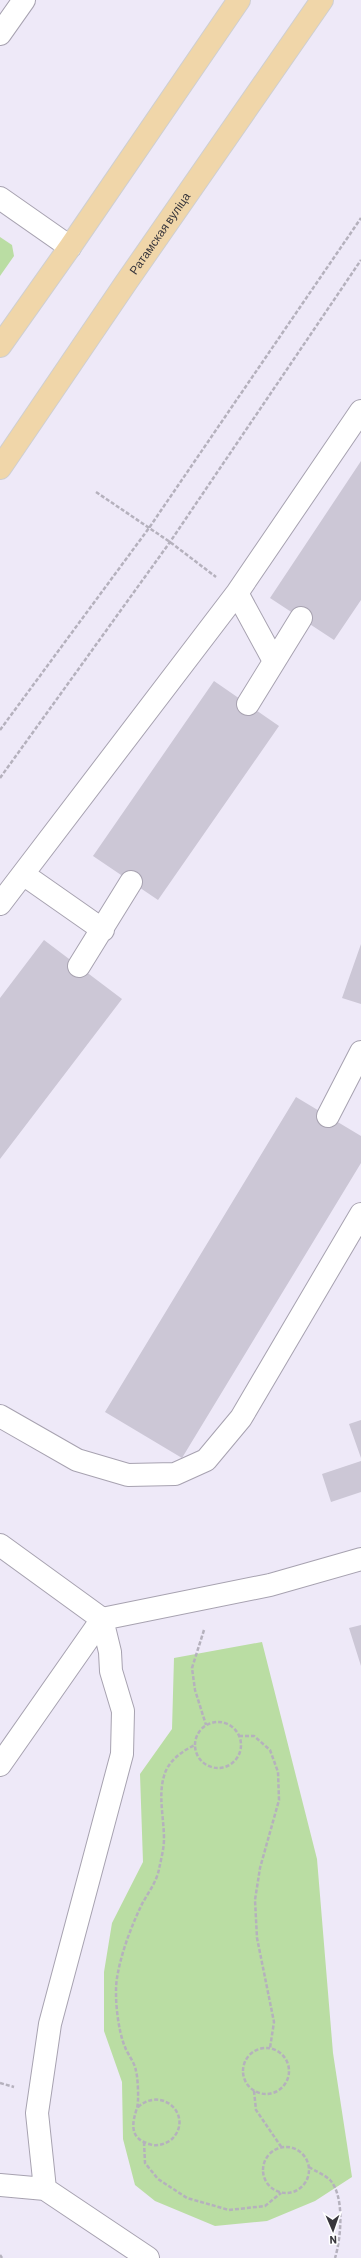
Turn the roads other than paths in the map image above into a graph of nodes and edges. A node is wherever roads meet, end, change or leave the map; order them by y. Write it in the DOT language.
graph roads {
  1 [pos="24,0"];
  2 [pos="239,0"];
  3 [pos="322,0"];
  4 [pos="0,34"];
  5 [pos="0,198"];
  6 [pos="70,247"];
  7 [pos="0,346"];
  8 [pos="361,411"];
  9 [pos="0,468"];
  10 [pos="237,593"];
  11 [pos="301,618"];
  12 [pos="274,662"];
  13 [pos="248,704"];
  14 [pos="23,874"];
  15 [pos="131,882"];
  16 [pos="0,904"];
  17 [pos="103,930"];
  18 [pos="78,966"];
  19 [pos="359,1060"];
  20 [pos="328,1116"];
  21 [pos="361,1214"];
  22 [pos="0,1416"];
  23 [pos="0,1545"];
  24 [pos="361,1559"];
  25 [pos="102,1619"];
  26 [pos="0,1765"];
  27 [pos="0,2185"];
  28 [pos="45,2189"];
  29 [pos="148,2258"];
  1 -- 4 [label="street"];
  2 -- 6 [label="main road"];
  3 -- 9 [label="main road, Ратамская вуліца"];
  5 -- 6 [label="street"];
  6 -- 7 [label="main road"];
  8 -- 10 [label="street"];
  10 -- 12 [label="street"];
  10 -- 14 [label="street"];
  11 -- 12 [label="street"];
  12 -- 13 [label="street"];
  14 -- 16 [label="street"];
  14 -- 17 [label="street"];
  15 -- 17 [label="street"];
  17 -- 18 [label="street"];
  19 -- 20 [label="street"];
  21 -- 22 [label="street"];
  23 -- 25 [label="street"];
  24 -- 25 [label="street"];
  25 -- 26 [label="street"];
  25 -- 28 [label="street"];
  27 -- 28 [label="street"];
  28 -- 29 [label="street"];
}
